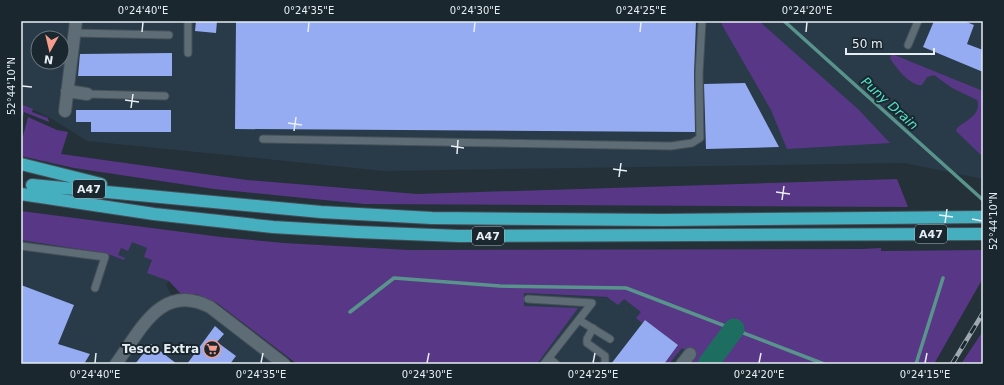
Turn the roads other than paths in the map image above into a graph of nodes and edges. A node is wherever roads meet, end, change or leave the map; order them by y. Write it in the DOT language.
graph roads {
  1 [pos="188,21"];
  2 [pos="702,21"];
  3 [pos="918,21"];
  4 [pos="75,27"];
  5 [pos="169,34"];
  6 [pos="908,45"];
  7 [pos="188,53"];
  8 [pos="67,91"];
  9 [pos="86,94"];
  10 [pos="165,96"];
  11 [pos="65,111"];
  12 [pos="262,139"];
  13 [pos="21,164"];
  14 [pos="26,184"];
  15 [pos="21,194"];
  16 [pos="146,195"];
  17 [pos="98,206"];
  18 [pos="983,217"];
  19 [pos="983,234"];
  20 [pos="21,246"];
  21 [pos="96,288"];
  22 [pos="528,300"];
  23 [pos="579,320"];
  24 [pos="593,328"];
  25 [pos="610,339"];
  26 [pos="690,354"];
  27 [pos="547,361"];
  28 [pos="116,364"];
  29 [pos="284,364"];
  30 [pos="556,364"];
  31 [pos="605,364"];
  32 [pos="682,364"];
  1 -- 7 [label="lane"];
  2 -- 12 [label="lane"];
  3 -- 6 [label="lane"];
  4 -- 5 [label="lane"];
  4 -- 8 [label="street"];
  8 -- 9 [label="street"];
  8 -- 11 [label="street"];
  9 -- 10 [label="lane"];
  13 -- 16 [label="highway"];
  14 -- 16 [label="highway, A47"];
  14 -- 17 [label="highway, A47"];
  15 -- 17 [label="highway"];
  16 -- 18 [label="highway, A47"];
  17 -- 19 [label="highway, A47"];
  20 -- 21 [label="lane"];
  22 -- 23 [label="lane"];
  23 -- 24 [label="lane"];
  23 -- 27 [label="lane"];
  24 -- 25 [label="lane"];
  24 -- 31 [label="lane"];
  26 -- 32 [label="street"];
  27 -- 30 [label="lane"];
  28 -- 29 [label="street"];
}
